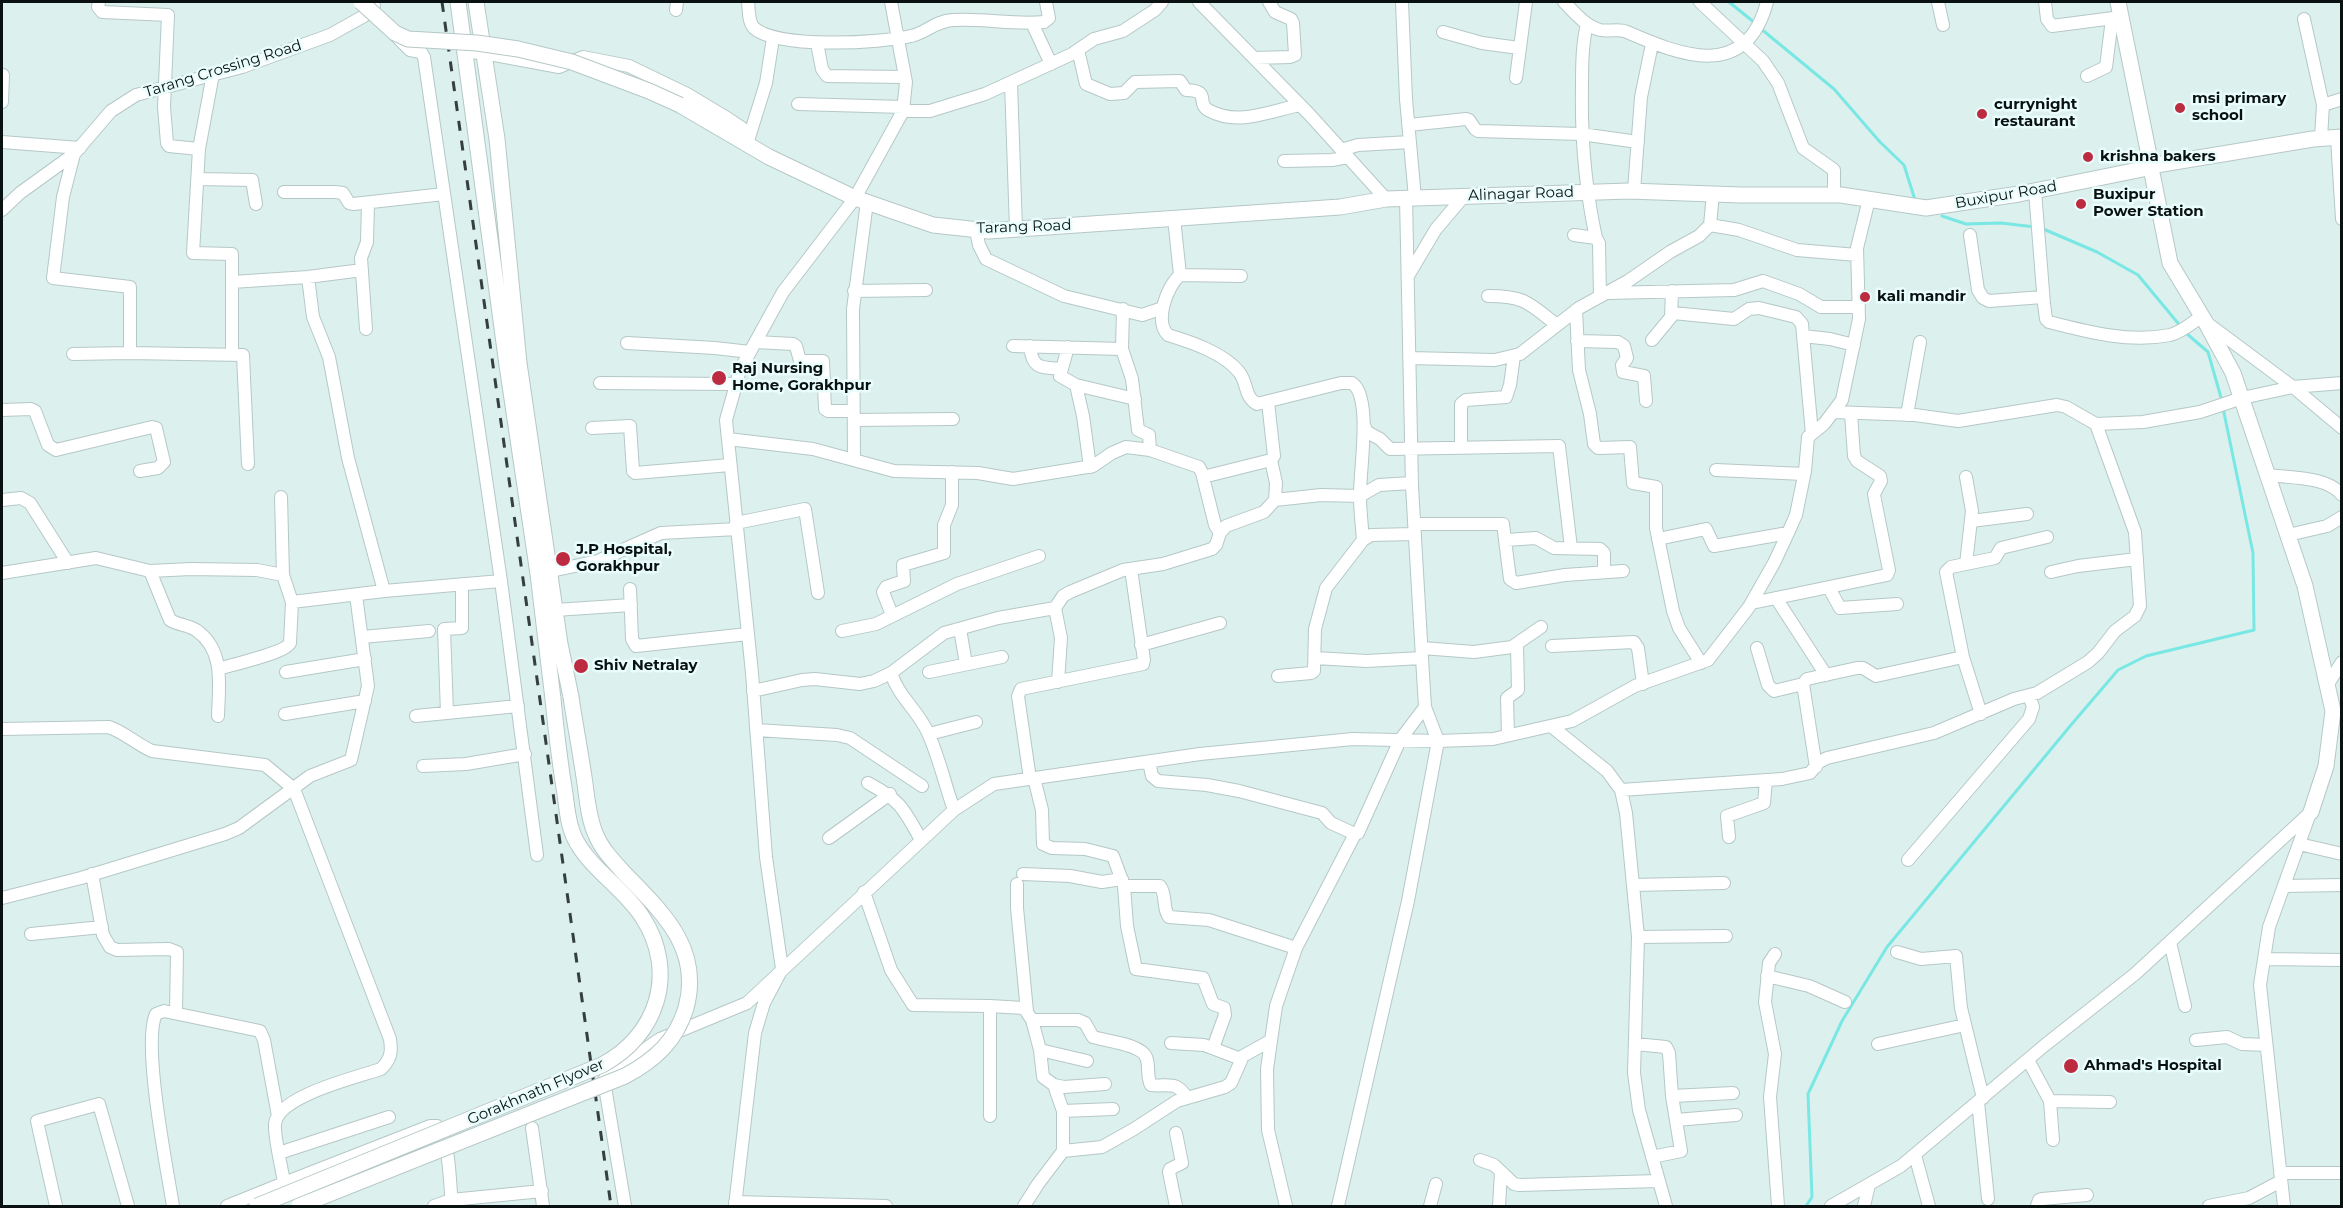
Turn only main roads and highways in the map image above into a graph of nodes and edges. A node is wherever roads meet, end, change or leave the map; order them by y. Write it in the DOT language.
graph roads {
  1 [pos="458,2"];
  2 [pos="476,2"];
  3 [pos="2118,2"];
  4 [pos="367,3"];
  5 [pos="2339,138"];
  6 [pos="2150,167"];
  7 [pos="1869,199"];
  8 [pos="1174,218"];
  9 [pos="544,573"];
  10 [pos="2311,812"];
  11 [pos="257,1206"];
  12 [pos="299,1206"];
  1 -- 9 [label="main road"];
  2 -- 9 [label="main road"];
  3 -- 6 [label="main road"];
  4 -- 8 [label="main road, Tarang Road, bridge"];
  5 -- 6 [label="main road, Buxipur Road"];
  6 -- 7 [label="main road, Buxipur Road"];
  6 -- 10 [label="main road"];
  7 -- 8 [label="main road, Alinagar Road"];
  9 -- 11 [label="main road, Gorakhnath Flyover, bridge"];
  9 -- 12 [label="main road, Gorakhnath Flyover, bridge"];
}
